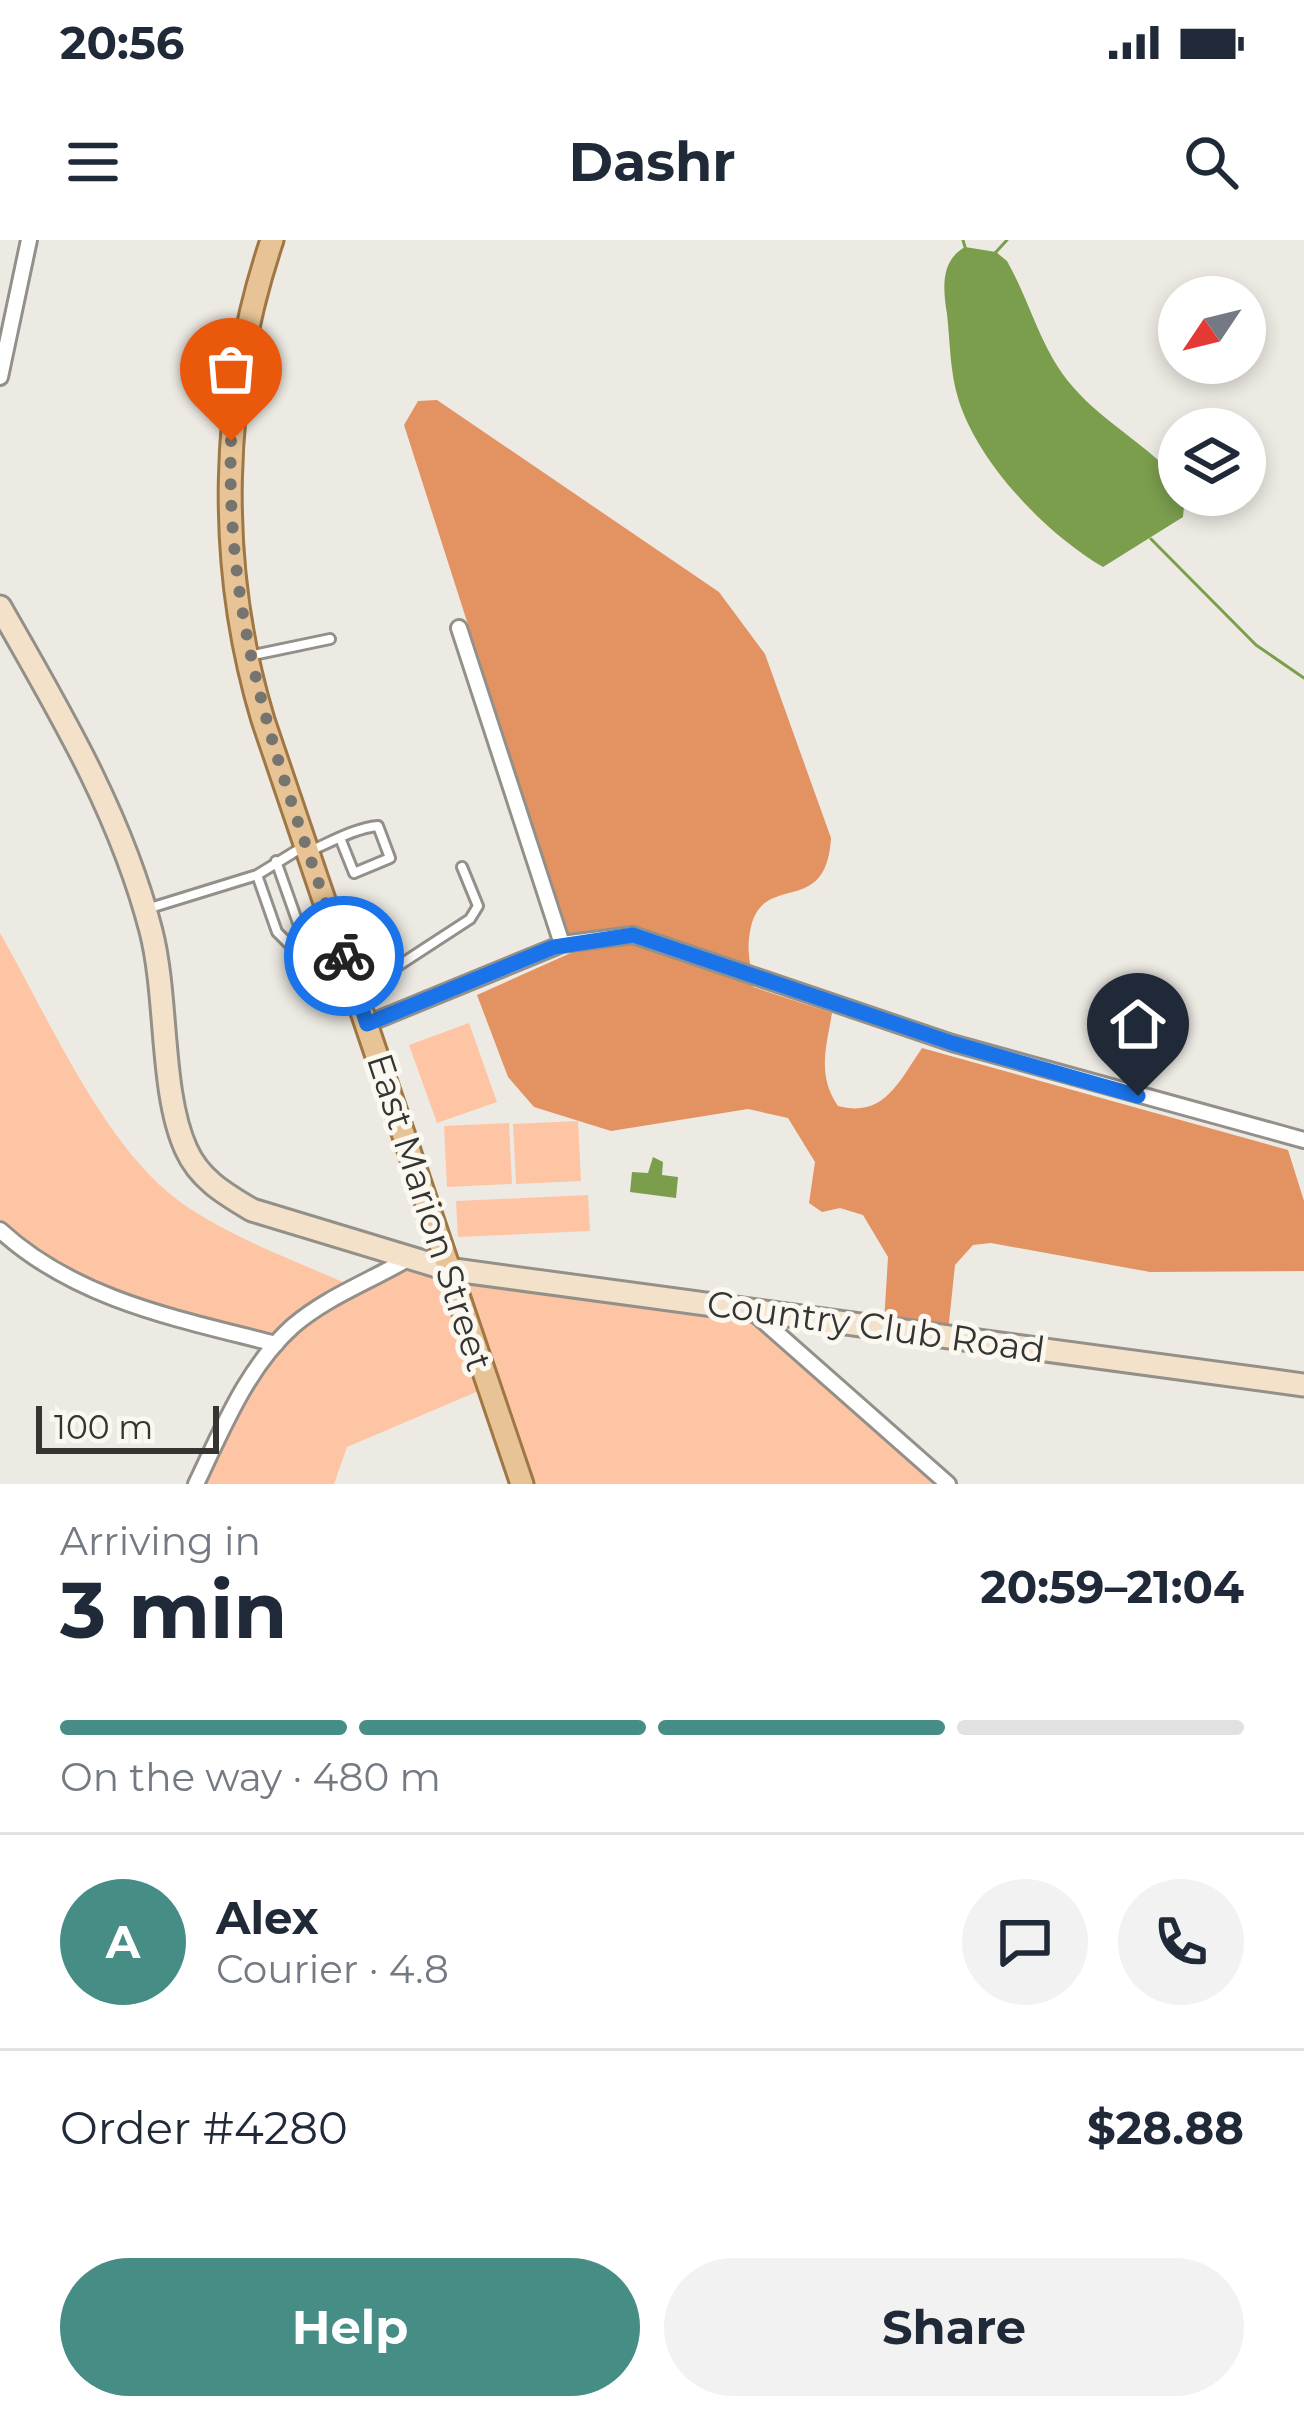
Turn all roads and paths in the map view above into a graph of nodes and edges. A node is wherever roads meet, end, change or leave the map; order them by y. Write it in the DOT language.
graph roads {
  1 [pos="29,240"];
  2 [pos="272,240"];
  3 [pos="0,377"];
  4 [pos="0,608"];
  5 [pos="459,628"];
  6 [pos="331,639"];
  7 [pos="247,656"];
  8 [pos="340,838"];
  9 [pos="308,849"];
  10 [pos="276,861"];
  11 [pos="462,867"];
  12 [pos="257,874"];
  13 [pos="145,910"];
  14 [pos="335,931"];
  15 [pos="304,940"];
  16 [pos="562,944"];
  17 [pos="356,993"];
  18 [pos="367,1024"];
  19 [pos="1304,1140"];
  20 [pos="0,1230"];
  21 [pos="406,1260"];
  22 [pos="447,1269"];
  23 [pos="749,1308"];
  24 [pos="276,1344"];
  25 [pos="1304,1385"];
  26 [pos="196,1484"];
  27 [pos="522,1484"];
  28 [pos="948,1484"];
  1 -- 3 [label="street"];
  2 -- 7 [label="main road, East Marion Street"];
  4 -- 13 [label="street, Country Club Road"];
  5 -- 16 [label="street"];
  6 -- 7 [label="lane"];
  7 -- 9 [label="main road, East Marion Street"];
  8 -- 8 [label="lane"];
  8 -- 9 [label="lane"];
  9 -- 10 [label="lane"];
  9 -- 14 [label="main road, East Marion Street"];
  10 -- 12 [label="lane"];
  10 -- 15 [label="lane"];
  11 -- 17 [label="lane"];
  12 -- 13 [label="lane"];
  12 -- 15 [label="lane"];
  13 -- 21 [label="street, Country Club Road"];
  14 -- 15 [label="lane"];
  14 -- 17 [label="main road, East Marion Street"];
  16 -- 18 [label="street"];
  16 -- 19 [label="street"];
  17 -- 18 [label="main road, East Marion Street"];
  18 -- 22 [label="main road, East Marion Street"];
  20 -- 24 [label="street"];
  21 -- 22 [label="street, Country Club Road"];
  21 -- 24 [label="street"];
  22 -- 23 [label="street, Country Club Road"];
  22 -- 27 [label="main road, East Marion Street"];
  23 -- 25 [label="street, Country Club Road"];
  23 -- 28 [label="street"];
  24 -- 26 [label="street"];
}
